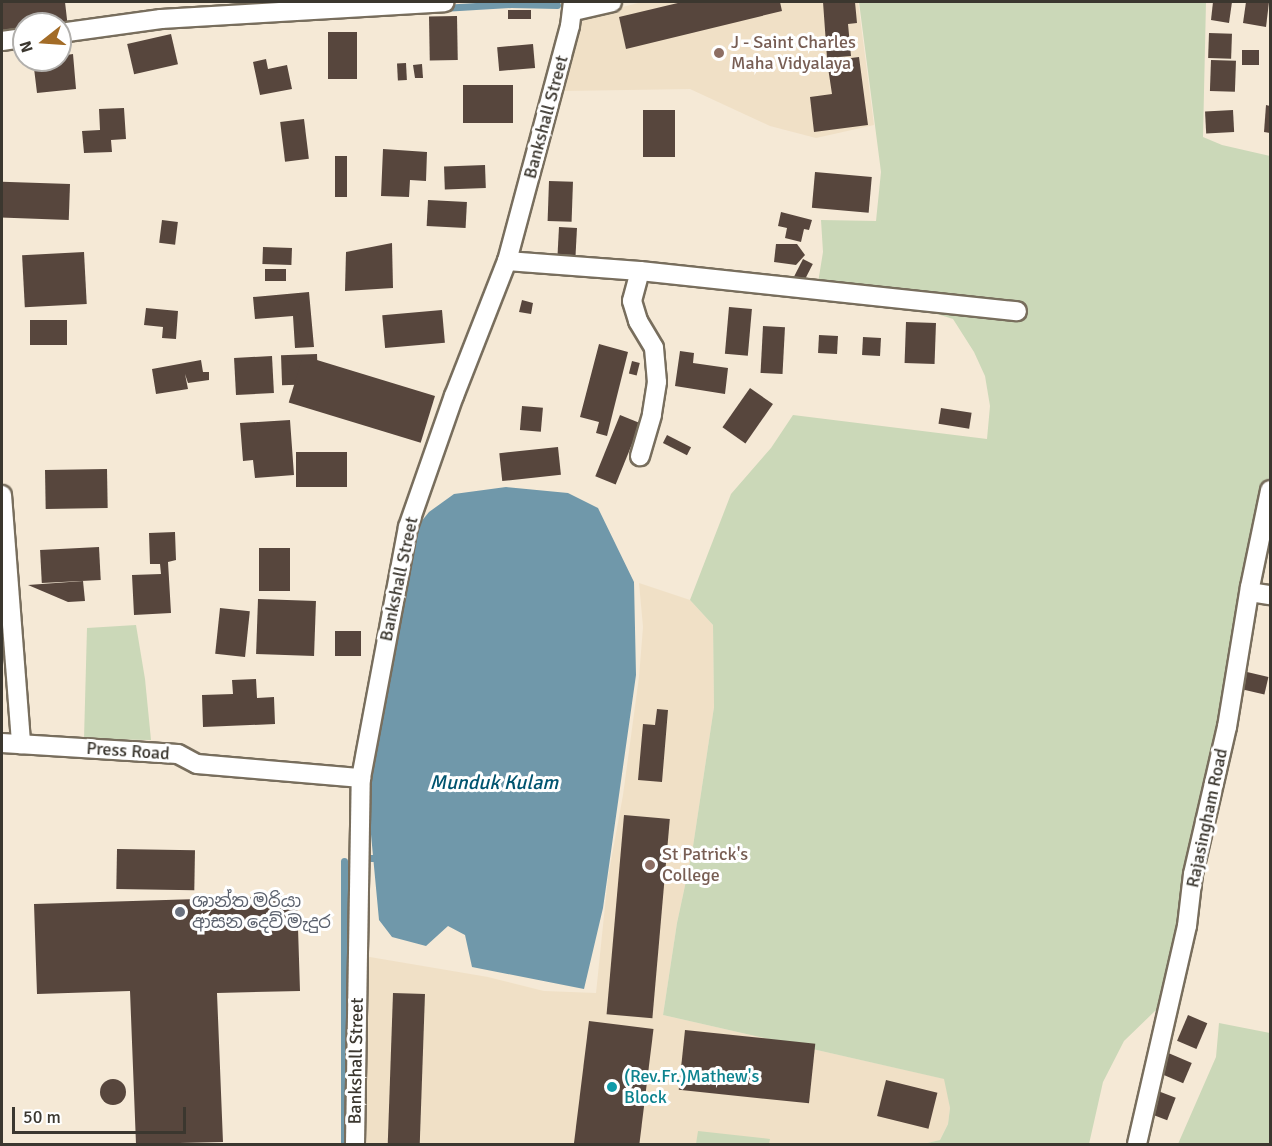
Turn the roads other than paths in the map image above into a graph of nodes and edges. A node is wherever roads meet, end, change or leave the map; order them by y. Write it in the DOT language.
graph roads {
  1 [pos="444,2"];
  2 [pos="612,2"];
  3 [pos="573,6"];
  4 [pos="72,31"];
  5 [pos="507,261"];
  6 [pos="640,271"];
  7 [pos="1017,311"];
  8 [pos="640,456"];
  9 [pos="1270,490"];
  10 [pos="2,495"];
  11 [pos="1250,592"];
  12 [pos="1270,595"];
  13 [pos="2,743"];
  14 [pos="21,744"];
  15 [pos="361,778"];
  16 [pos="355,1144"];
  17 [pos="1137,1144"];
  1 -- 4 [label="street"];
  2 -- 3 [label="street"];
  3 -- 5 [label="street, Bankshall Street"];
  5 -- 6 [label="street"];
  5 -- 15 [label="street, Bankshall Street"];
  6 -- 7 [label="street"];
  6 -- 8 [label="street"];
  9 -- 11 [label="street, Rajasingham Road"];
  10 -- 14 [label="street"];
  11 -- 12 [label="street"];
  11 -- 17 [label="street, Rajasingham Road"];
  13 -- 14 [label="street, Press Road"];
  14 -- 15 [label="street, Press Road"];
  15 -- 16 [label="street, Bankshall Street"];
}
